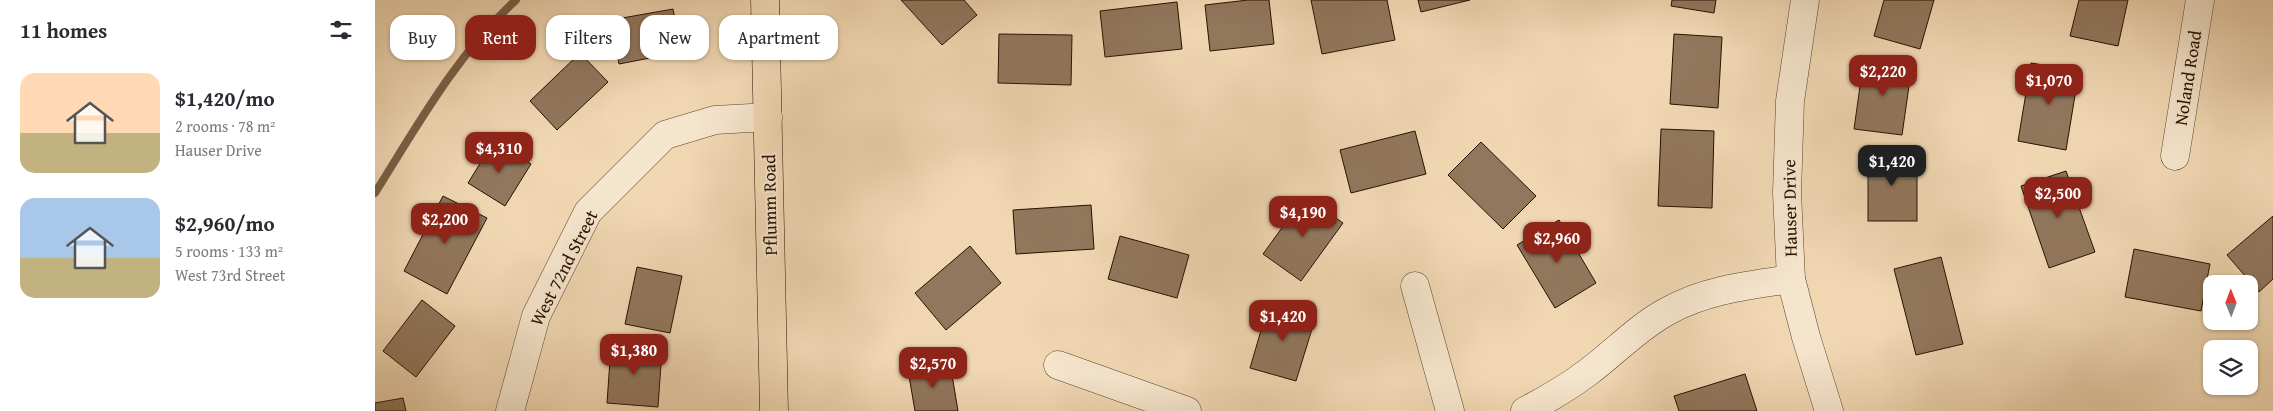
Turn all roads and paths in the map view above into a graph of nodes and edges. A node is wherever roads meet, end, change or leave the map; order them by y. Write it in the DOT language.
graph roads {
  1 [pos="765,0"];
  2 [pos="1805,0"];
  3 [pos="2200,0"];
  4 [pos="768,118"];
  5 [pos="2175,156"];
  6 [pos="1791,279"];
  7 [pos="1415,286"];
  8 [pos="1058,365"];
  9 [pos="510,411"];
  10 [pos="774,411"];
  11 [pos="1187,411"];
  12 [pos="1450,411"];
  13 [pos="1525,411"];
  14 [pos="1829,411"];
  1 -- 4 [label="main road, Pflumm Road"];
  2 -- 6 [label="street, Hauser Drive"];
  3 -- 5 [label="street, Noland Road"];
  4 -- 9 [label="street, West 72nd Street"];
  4 -- 10 [label="main road, Pflumm Road"];
  6 -- 13 [label="street"];
  6 -- 14 [label="street, Hauser Drive"];
  7 -- 12 [label="street"];
  8 -- 11 [label="street"];
}
